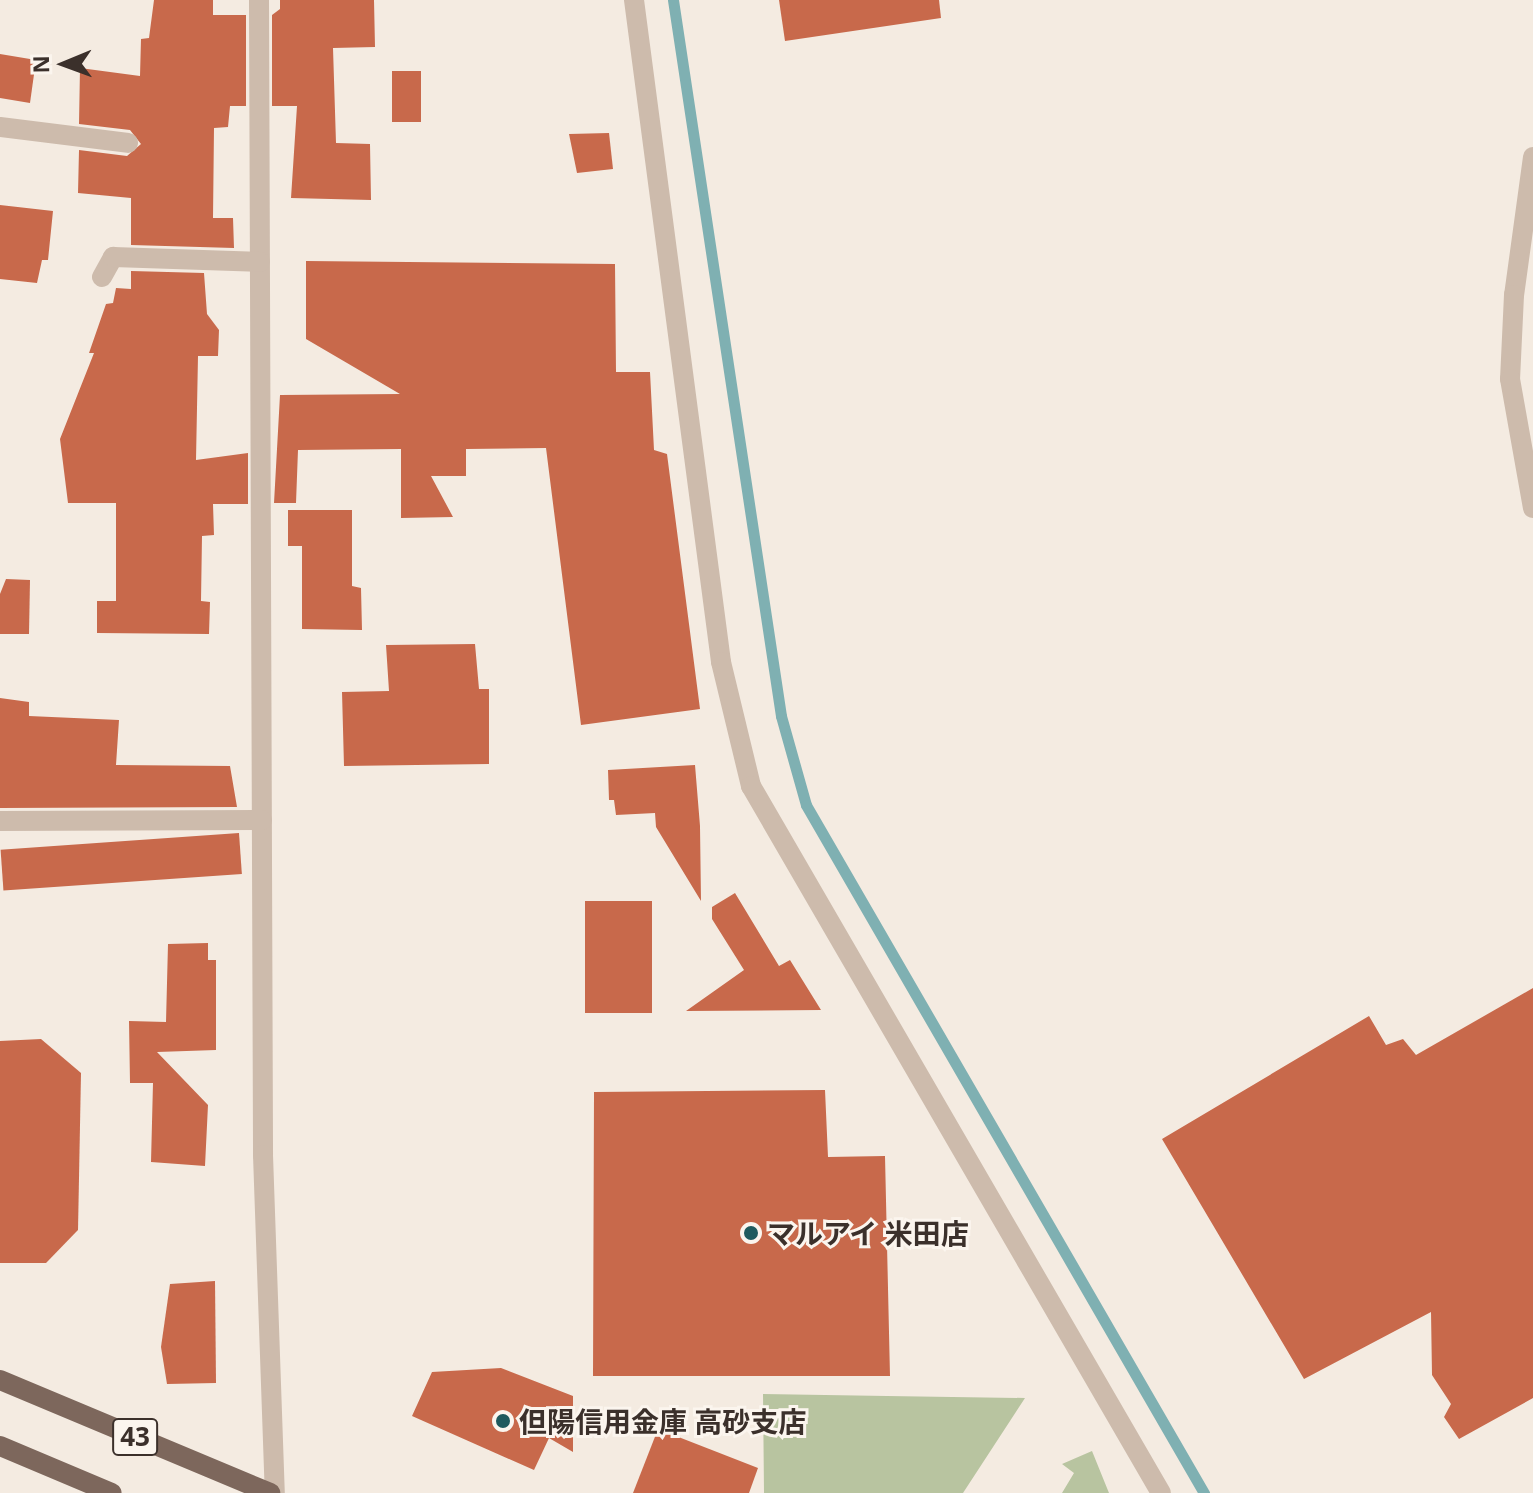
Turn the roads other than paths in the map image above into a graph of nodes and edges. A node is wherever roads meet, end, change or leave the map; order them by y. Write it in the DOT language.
graph roads {
  1 [pos="259,0"];
  2 [pos="634,0"];
  3 [pos="0,127"];
  4 [pos="128,143"];
  5 [pos="1533,157"];
  6 [pos="260,262"];
  7 [pos="102,277"];
  8 [pos="1533,508"];
  9 [pos="262,820"];
  10 [pos="0,821"];
  11 [pos="0,1380"];
  12 [pos="0,1446"];
  13 [pos="112,1493"];
  14 [pos="272,1493"];
  15 [pos="1161,1493"];
  1 -- 6 [label="street"];
  2 -- 15 [label="street"];
  3 -- 4 [label="street"];
  5 -- 8 [label="street"];
  6 -- 7 [label="street"];
  6 -- 9 [label="street"];
  9 -- 10 [label="street"];
  9 -- 14 [label="street"];
  11 -- 14 [label="main road, 43"];
  12 -- 13 [label="main road, 43"];
}
